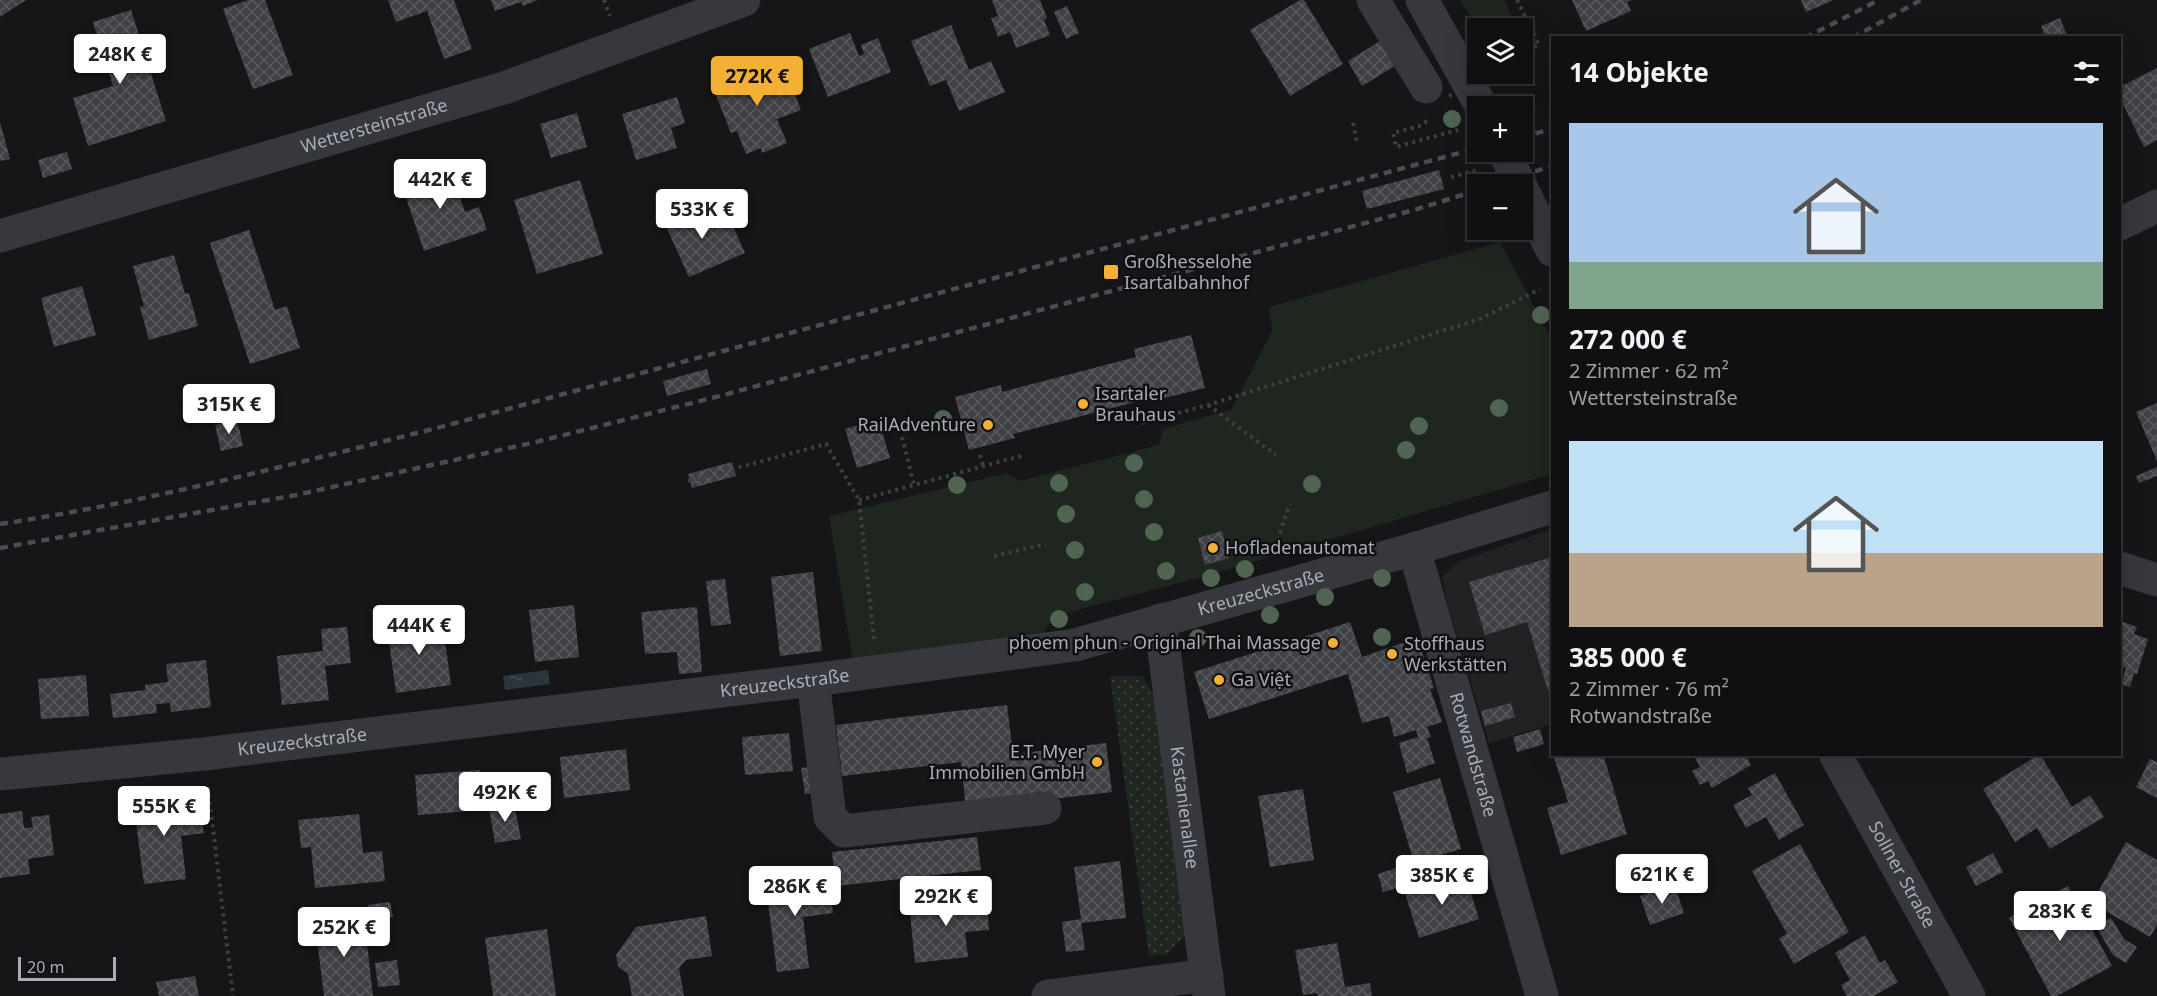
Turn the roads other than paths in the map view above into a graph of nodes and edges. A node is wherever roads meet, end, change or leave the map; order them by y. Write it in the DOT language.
graph roads {
  1 [pos="744,0"];
  2 [pos="1373,0"];
  3 [pos="1422,0"];
  4 [pos="1438,92"];
  5 [pos="1475,96"];
  6 [pos="1494,162"];
  7 [pos="1508,174"];
  8 [pos="2157,206"];
  9 [pos="1533,211"];
  10 [pos="2121,224"];
  11 [pos="0,236"];
  12 [pos="1551,248"];
  13 [pos="1551,507"];
  14 [pos="1414,549"];
  15 [pos="2121,568"];
  16 [pos="2157,580"];
  17 [pos="1160,620"];
  18 [pos="813,680"];
  19 [pos="1836,756"];
  20 [pos="0,774"];
  21 [pos="1045,808"];
  22 [pos="1208,985"];
  23 [pos="1048,996"];
  24 [pos="1542,996"];
  25 [pos="1969,996"];
  1 -- 11 [label="street, Wettersteinstraße"];
  2 -- 4 [label="street"];
  3 -- 5 [label="street"];
  6 -- 7 [label="street"];
  8 -- 10 [label="street"];
  9 -- 12 [label="street"];
  13 -- 14 [label="street, Kreuzeckstraße"];
  14 -- 17 [label="street, Kreuzeckstraße"];
  14 -- 24 [label="street, Rotwandstraße"];
  15 -- 16 [label="street"];
  17 -- 18 [label="street, Kreuzeckstraße"];
  17 -- 22 [label="street, Kastanienallee"];
  18 -- 20 [label="street, Kreuzeckstraße"];
  18 -- 21 [label="street"];
  19 -- 25 [label="street, Sollner Straße"];
  22 -- 23 [label="street"];
}
